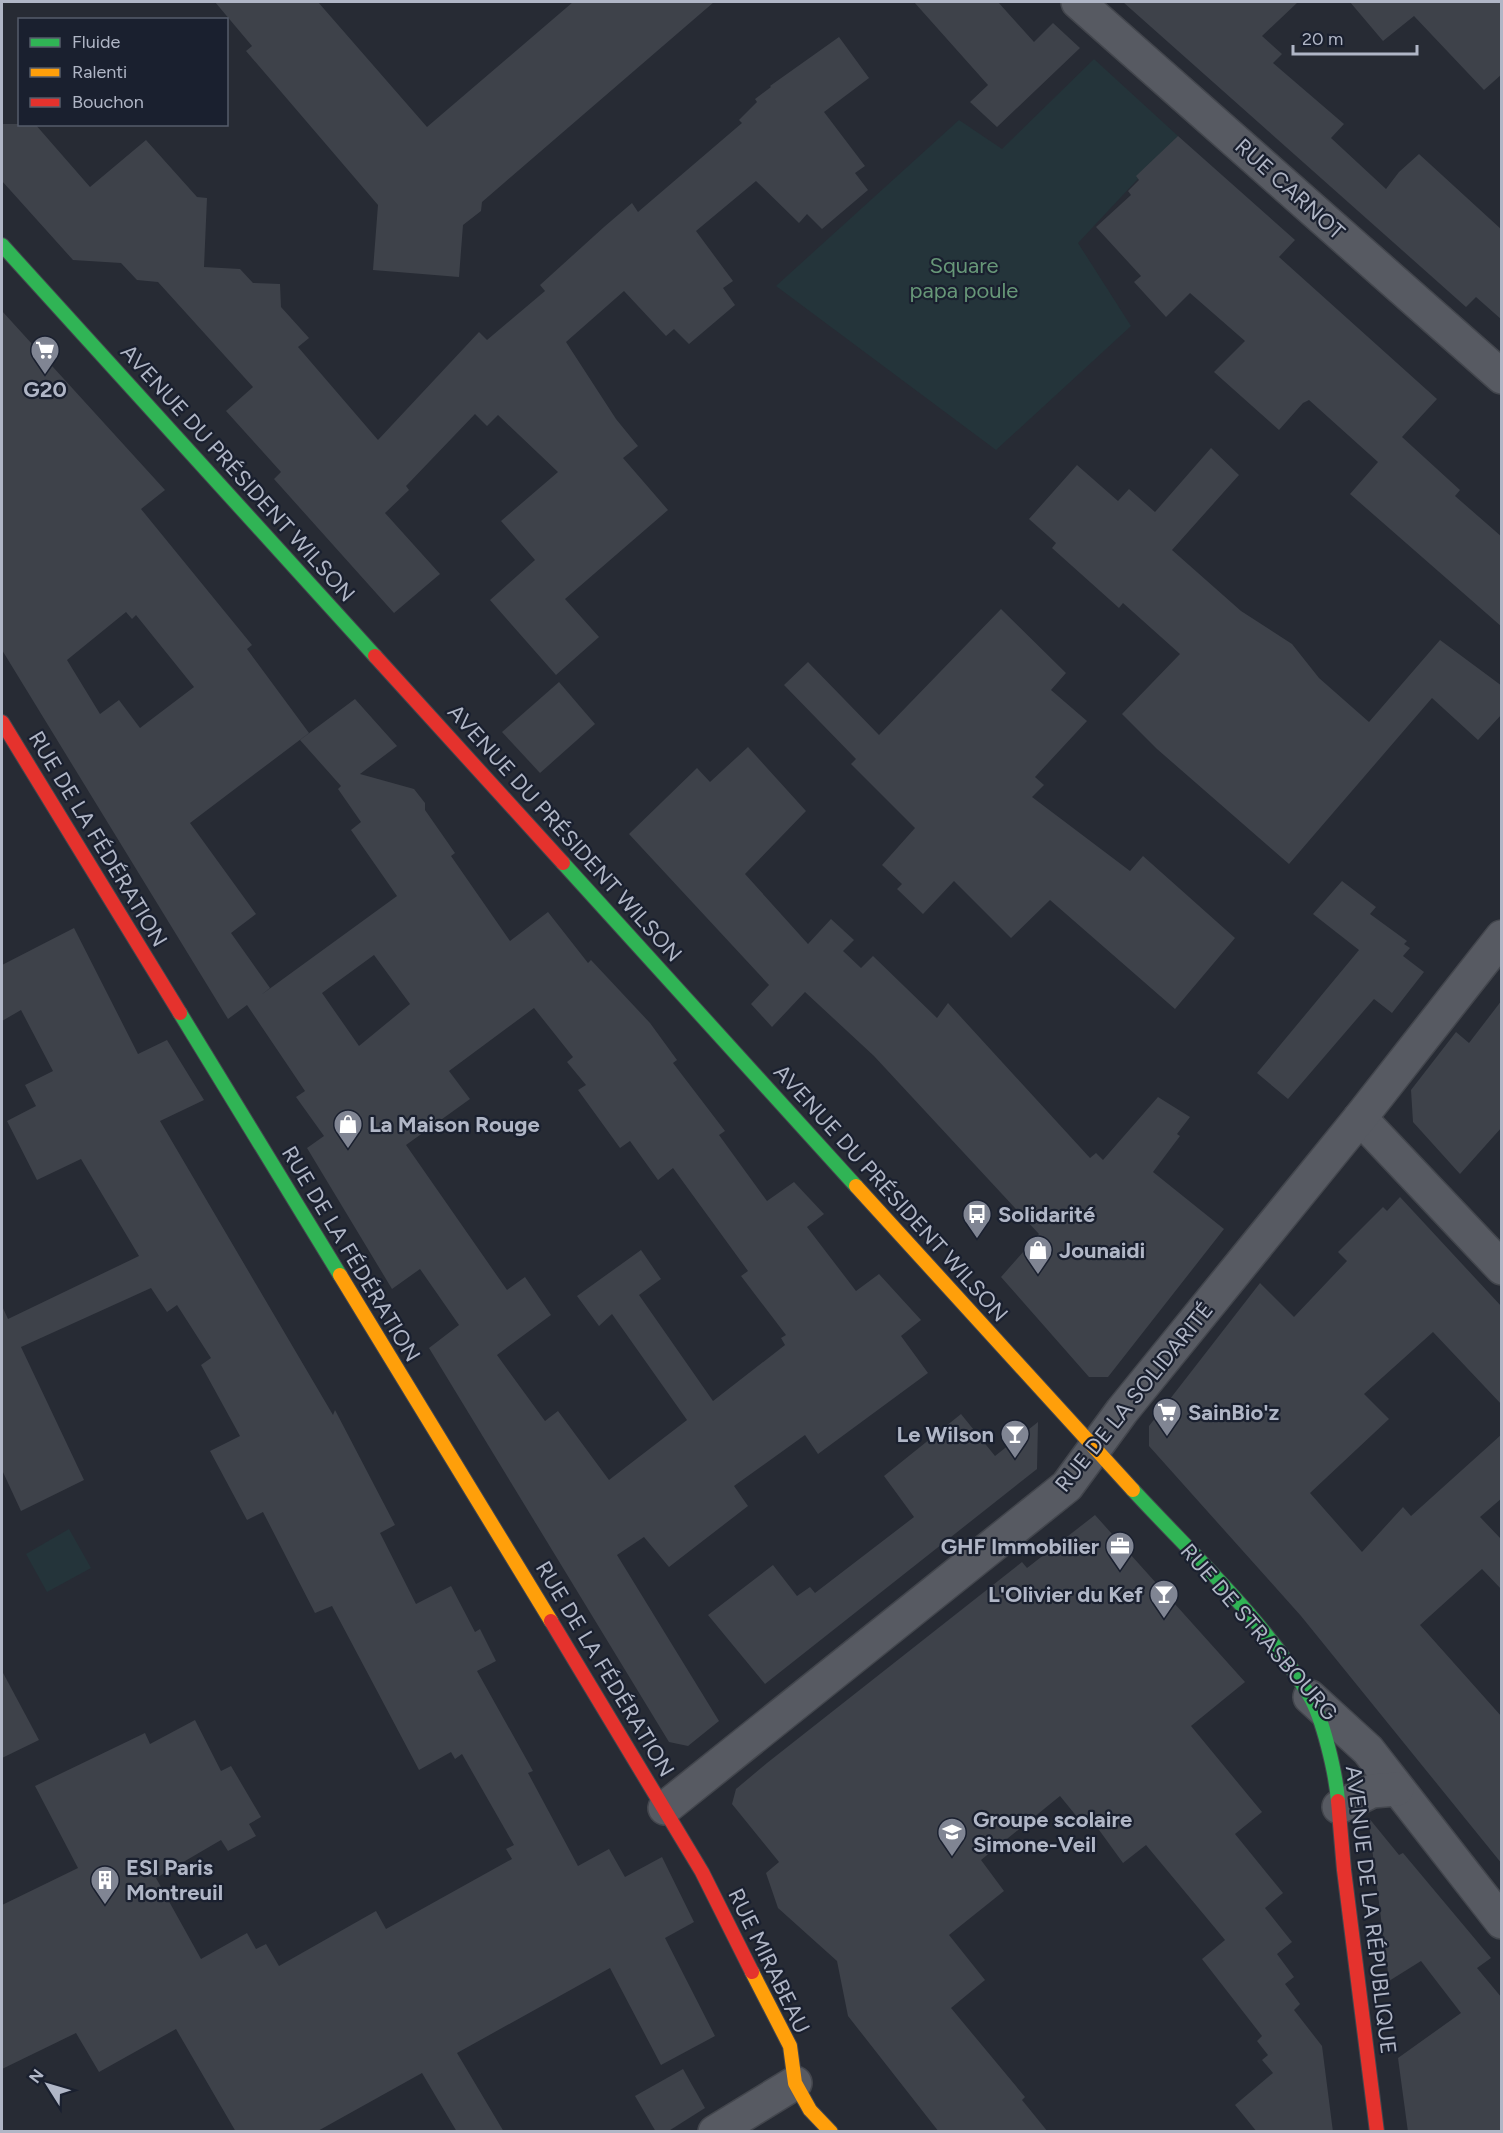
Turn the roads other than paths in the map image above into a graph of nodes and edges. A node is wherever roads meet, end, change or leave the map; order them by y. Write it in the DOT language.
graph roads {
  1 [pos="1078,2"];
  2 [pos="2,244"];
  3 [pos="1502,377"];
  4 [pos="2,722"];
  5 [pos="1502,937"];
  6 [pos="1359,1118"];
  7 [pos="1502,1268"];
  8 [pos="1097,1449"];
  9 [pos="1310,1697"];
  10 [pos="1397,1789"];
  11 [pos="1339,1807"];
  12 [pos="665,1808"];
  13 [pos="1502,1922"];
  14 [pos="795,2083"];
  15 [pos="715,2132"];
  16 [pos="831,2132"];
  17 [pos="1377,2132"];
  1 -- 3 [label="street, RUE CARNOT"];
  2 -- 8 [label="street, AVENUE DU PRÉSIDENT WILSON"];
  4 -- 12 [label="street, RUE DE LA FÉDÉRATION"];
  5 -- 6 [label="street, RUE DE LA SOLIDARITÉ"];
  6 -- 7 [label="street"];
  6 -- 8 [label="street, RUE DE LA SOLIDARITÉ"];
  8 -- 9 [label="street, RUE DE STRASBOURG"];
  8 -- 12 [label="street, RUE DE LA SOLIDARITÉ"];
  9 -- 10 [label="street, RUE DE STRASBOURG"];
  9 -- 11 [label="street, AVENUE DE LA RÉPUBLIQUE"];
  10 -- 11 [label="street"];
  10 -- 13 [label="street, RUE DE STRASBOURG"];
  11 -- 17 [label="street, AVENUE DE LA RÉPUBLIQUE"];
  12 -- 14 [label="street, RUE MIRABEAU"];
  14 -- 15 [label="street"];
  14 -- 16 [label="street, RUE MIRABEAU"];
}
